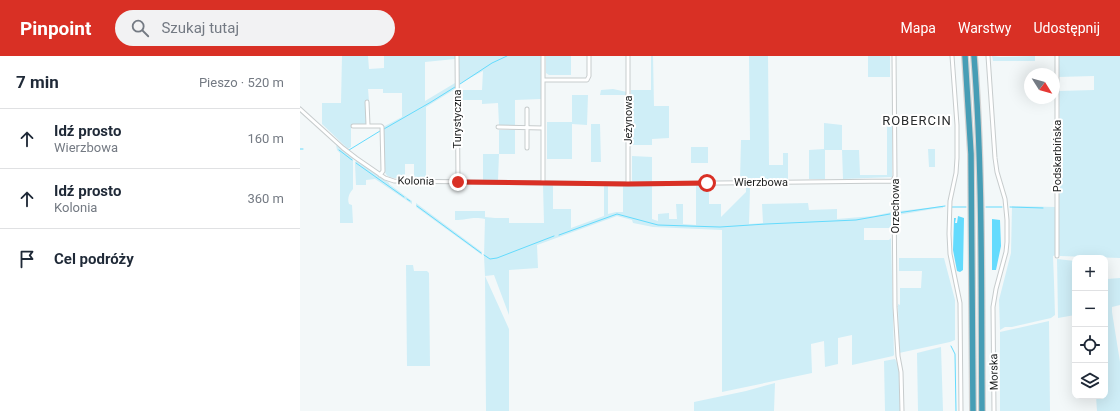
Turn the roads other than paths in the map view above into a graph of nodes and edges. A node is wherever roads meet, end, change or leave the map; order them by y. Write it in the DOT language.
graph roads {
  1 [pos="457,56"];
  2 [pos="543,56"];
  3 [pos="589,56"];
  4 [pos="628,56"];
  5 [pos="894,56"];
  6 [pos="952,56"];
  7 [pos="965,56"];
  8 [pos="974,56"];
  9 [pos="988,56"];
  10 [pos="1057,56"];
  11 [pos="543,80"];
  12 [pos="367,102"];
  13 [pos="300,109"];
  14 [pos="526,109"];
  15 [pos="368,125"];
  16 [pos="353,126"];
  17 [pos="498,127"];
  18 [pos="527,128"];
  19 [pos="543,128"];
  20 [pos="527,148"];
  21 [pos="380,175"];
  22 [pos="893,181"];
  23 [pos="458,182"];
  24 [pos="543,182"];
  25 [pos="628,184"];
  26 [pos="1057,256"];
  27 [pos="902,411"];
  28 [pos="962,411"];
  29 [pos="973,411"];
  30 [pos="982,411"];
  31 [pos="994,411"];
  1 -- 23 [label="street, Turystyczna"];
  2 -- 11 [label="street"];
  3 -- 11 [label="street"];
  4 -- 25 [label="street, Jeżynowa"];
  5 -- 22 [label="street, Orzechowa"];
  6 -- 28 [label="street"];
  7 -- 29 [label="highway"];
  8 -- 30 [label="highway"];
  9 -- 31 [label="street, Morska"];
  10 -- 26 [label="street, Podskarbińska"];
  11 -- 19 [label="street"];
  12 -- 15 [label="street"];
  13 -- 21 [label="street, Kolonia"];
  14 -- 18 [label="street"];
  15 -- 16 [label="street"];
  15 -- 21 [label="street"];
  17 -- 18 [label="street"];
  18 -- 19 [label="street"];
  18 -- 20 [label="street"];
  19 -- 24 [label="street"];
  21 -- 23 [label="street, Kolonia"];
  22 -- 25 [label="street, Wierzbowa"];
  22 -- 27 [label="street, Orzechowa"];
  23 -- 24 [label="street, Kolonia"];
  24 -- 25 [label="street, Kolonia"];
}
